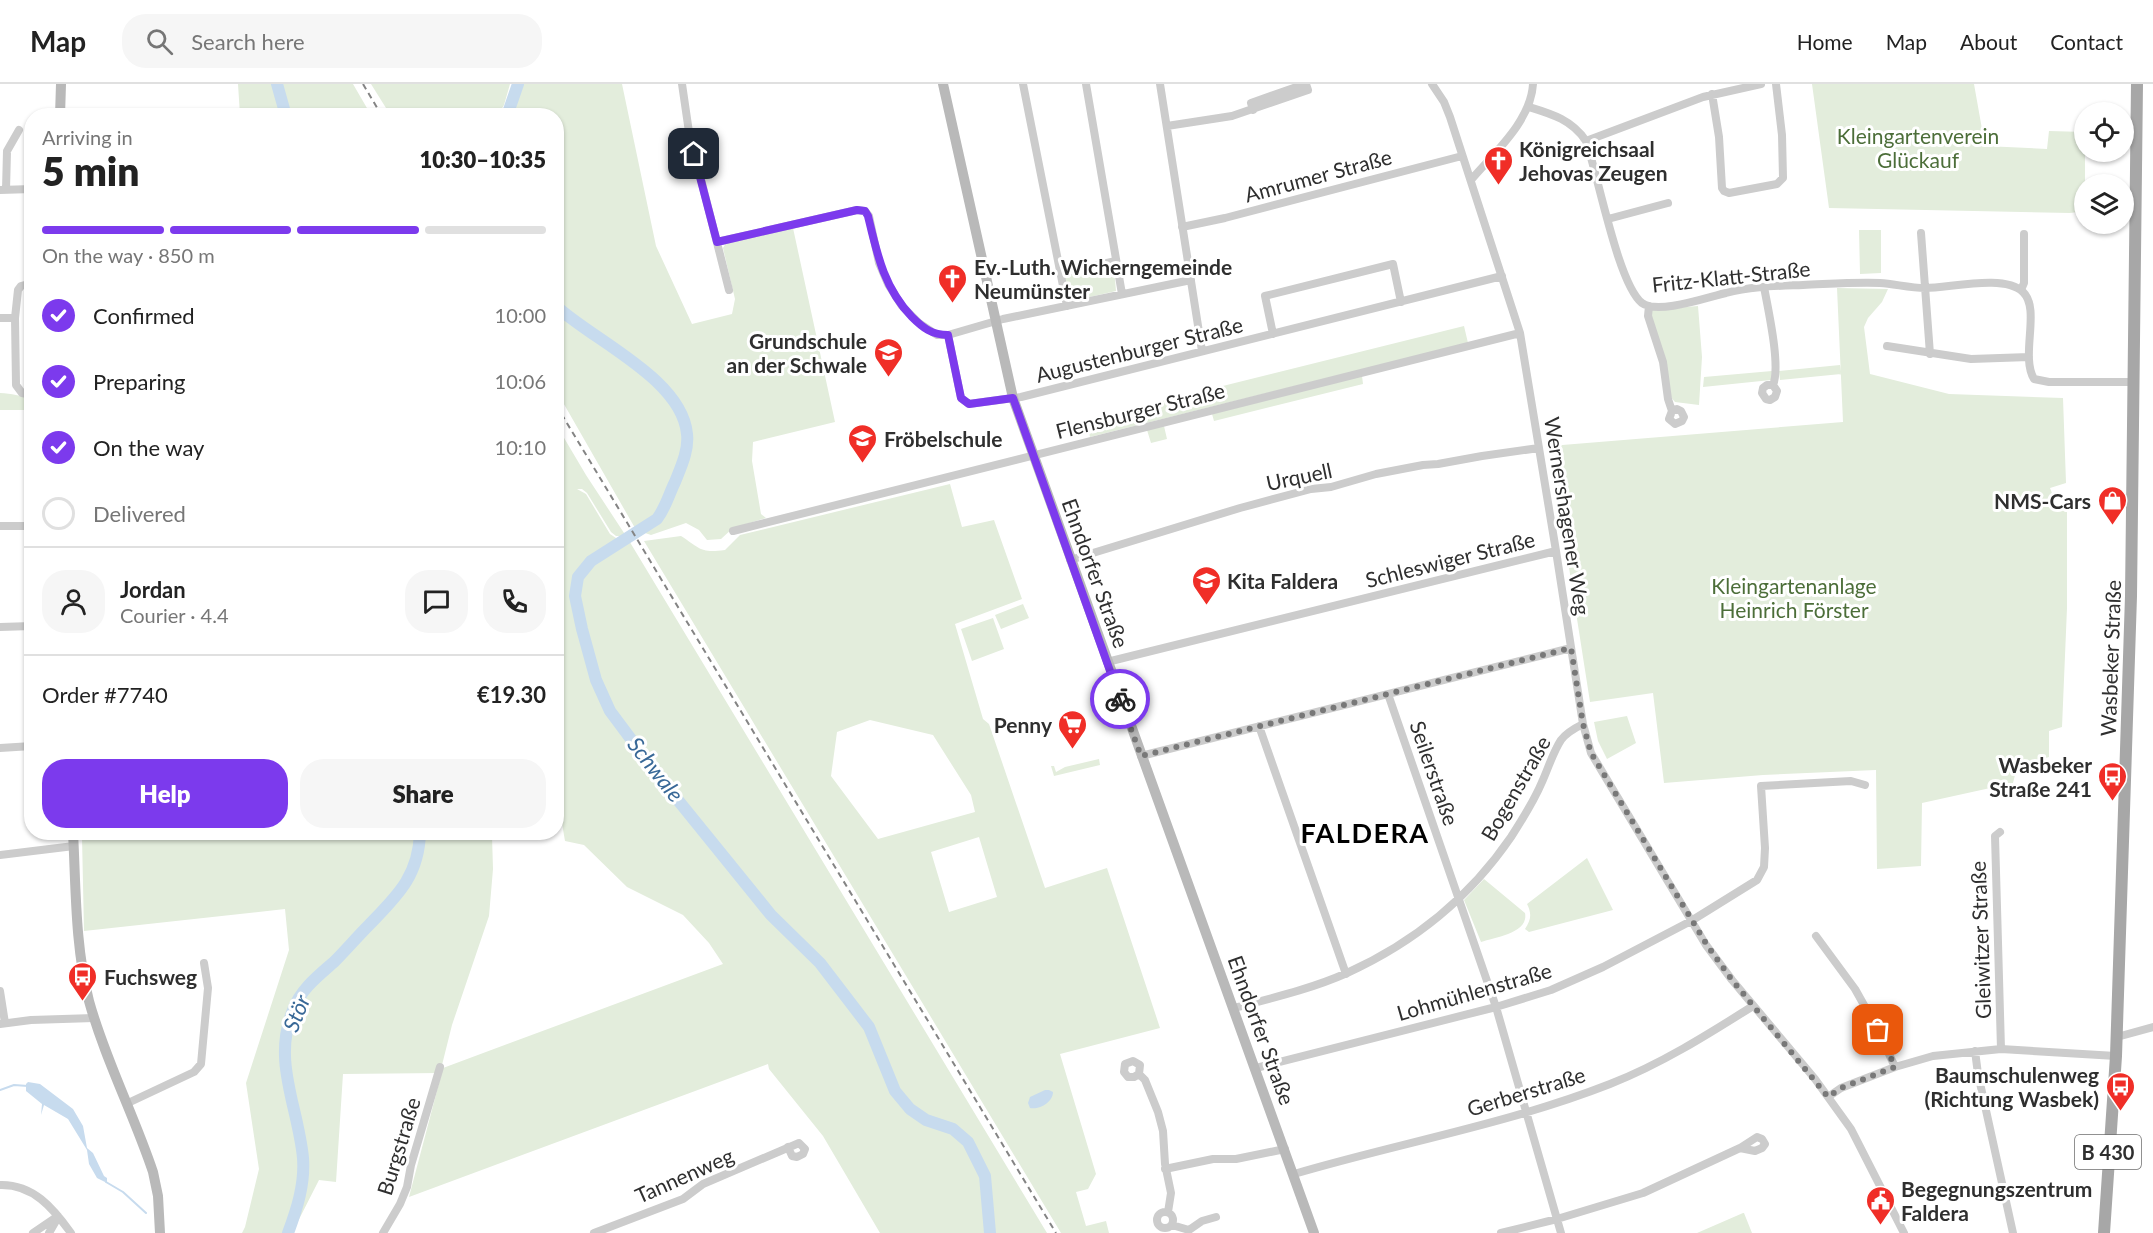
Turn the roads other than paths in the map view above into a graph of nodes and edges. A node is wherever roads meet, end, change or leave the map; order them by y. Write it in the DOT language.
graph roads {
  1 [pos="61,84"];
  2 [pos="682,84"];
  3 [pos="943,84"];
  4 [pos="1023,84"];
  5 [pos="1086,84"];
  6 [pos="1160,84"];
  7 [pos="1305,84"];
  8 [pos="1432,84"];
  9 [pos="1533,84"];
  10 [pos="1761,84"];
  11 [pos="1776,84"];
  12 [pos="2137,84"];
  13 [pos="1712,94"];
  14 [pos="1529,107"];
  15 [pos="60,108"];
  16 [pos="1167,126"];
  17 [pos="19,130"];
  18 [pos="1586,141"];
  19 [pos="1462,156"];
  20 [pos="1471,180"];
  21 [pos="24,189"];
  22 [pos="3,190"];
  23 [pos="1668,203"];
  24 [pos="1608,219"];
  25 [pos="1182,227"];
  26 [pos="1921,233"];
  27 [pos="2024,234"];
  28 [pos="717,242"];
  29 [pos="1116,261"];
  30 [pos="1061,273"];
  31 [pos="1502,276"];
  32 [pos="1191,280"];
  33 [pos="24,285"];
  34 [pos="1764,287"];
  35 [pos="1925,288"];
  36 [pos="729,290"];
  37 [pos="2021,290"];
  38 [pos="1122,294"];
  39 [pos="1401,302"];
  40 [pos="1067,306"];
  41 [pos="1649,306"];
  42 [pos="0,318"];
  43 [pos="15,318"];
  44 [pos="995,321"];
  45 [pos="1520,333"];
  46 [pos="1273,334"];
  47 [pos="948,335"];
  48 [pos="1887,346"];
  49 [pos="1202,351"];
  50 [pos="1930,354"];
  51 [pos="2029,357"];
  52 [pos="2134,382"];
  53 [pos="1773,385"];
  54 [pos="24,393"];
  55 [pos="1013,398"];
  56 [pos="1672,411"];
  57 [pos="1539,448"];
  58 [pos="1033,455"];
  59 [pos="0,526"];
  60 [pos="24,526"];
  61 [pos="733,531"];
  62 [pos="1556,551"];
  63 [pos="1071,560"];
  64 [pos="24,626"];
  65 [pos="0,627"];
  66 [pos="1571,648"];
  67 [pos="1107,662"];
  68 [pos="1388,694"];
  69 [pos="1583,724"];
  70 [pos="1259,726"];
  71 [pos="24,746"];
  72 [pos="0,748"];
  73 [pos="1141,756"];
  74 [pos="1865,785"];
  75 [pos="2000,832"];
  76 [pos="74,840"];
  77 [pos="74,846"];
  78 [pos="0,855"];
  79 [pos="1460,899"];
  80 [pos="1691,921"];
  81 [pos="1816,936"];
  82 [pos="204,963"];
  83 [pos="1346,974"];
  84 [pos="0,991"];
  85 [pos="1753,1006"];
  86 [pos="1496,1007"];
  87 [pos="1234,1008"];
  88 [pos="94,1018"];
  89 [pos="3,1024"];
  90 [pos="2153,1027"];
  91 [pos="2117,1037"];
  92 [pos="2001,1049"];
  93 [pos="1975,1051"];
  94 [pos="2116,1056"];
  95 [pos="440,1067"];
  96 [pos="1895,1067"];
  97 [pos="1256,1068"];
  98 [pos="1139,1074"];
  99 [pos="1828,1097"];
  100 [pos="128,1103"];
  101 [pos="1527,1112"];
  102 [pos="788,1148"];
  103 [pos="1740,1148"];
  104 [pos="1285,1149"];
  105 [pos="1166,1169"];
  106 [pos="1294,1174"];
  107 [pos="0,1185"];
  108 [pos="1168,1212"];
  109 [pos="58,1216"];
  110 [pos="1216,1217"];
  111 [pos="1557,1219"];
  112 [pos="1172,1225"];
  113 [pos="33,1233"];
  114 [pos="49,1233"];
  115 [pos="71,1233"];
  116 [pos="160,1233"];
  117 [pos="383,1233"];
  118 [pos="594,1233"];
  119 [pos="1314,1233"];
  120 [pos="1501,1233"];
  121 [pos="1561,1233"];
  122 [pos="1904,1233"];
  123 [pos="2013,1233"];
  124 [pos="2104,1233"];
  1 -- 15 [label="street"];
  2 -- 28 [label="street"];
  3 -- 44 [label="street, Ehndorfer Straße"];
  4 -- 30 [label="street"];
  5 -- 29 [label="street"];
  6 -- 16 [label="street"];
  7 -- 16 [label="street"];
  8 -- 19 [label="street, Wernershagener Weg"];
  9 -- 14 [label="street"];
  10 -- 13 [label="street"];
  11 -- 13 [label="street"];
  12 -- 52 [label="main road, Wasbeker Straße / B 430"];
  13 -- 18 [label="street"];
  14 -- 18 [label="street, Fritz-Klatt-Straße"];
  14 -- 20 [label="street"];
  16 -- 25 [label="street"];
  17 -- 22 [label="street"];
  18 -- 24 [label="street, Fritz-Klatt-Straße"];
  19 -- 20 [label="street, Wernershagener Weg"];
  19 -- 25 [label="street, Amrumer Straße"];
  20 -- 31 [label="street, Wernershagener Weg"];
  21 -- 22 [label="street"];
  23 -- 24 [label="street"];
  24 -- 41 [label="street, Fritz-Klatt-Straße"];
  25 -- 32 [label="street"];
  26 -- 35 [label="street"];
  27 -- 37 [label="street"];
  28 -- 36 [label="street"];
  28 -- 47 [label="street"];
  29 -- 30 [label="street"];
  29 -- 38 [label="street"];
  30 -- 40 [label="street"];
  31 -- 39 [label="street, Augustenburger Straße"];
  31 -- 45 [label="street, Wernershagener Weg"];
  32 -- 38 [label="street"];
  32 -- 49 [label="street"];
  33 -- 43 [label="street"];
  34 -- 35 [label="street, Fritz-Klatt-Straße"];
  34 -- 41 [label="street, Fritz-Klatt-Straße"];
  34 -- 53 [label="street"];
  35 -- 37 [label="street, Fritz-Klatt-Straße"];
  35 -- 50 [label="street"];
  37 -- 51 [label="street"];
  38 -- 40 [label="street"];
  39 -- 46 [label="street, Augustenburger Straße"];
  39 -- 46 [label="street, Augustenburger Straße"];
  40 -- 44 [label="street"];
  41 -- 56 [label="street"];
  42 -- 43 [label="street"];
  43 -- 54 [label="street"];
  44 -- 47 [label="street"];
  44 -- 55 [label="street, Ehndorfer Straße"];
  45 -- 57 [label="street, Wernershagener Weg"];
  45 -- 58 [label="street, Flensburger Straße"];
  46 -- 49 [label="street, Augustenburger Straße"];
  47 -- 55 [label="street, Augustenburger Straße"];
  48 -- 50 [label="street"];
  49 -- 55 [label="street, Augustenburger Straße"];
  50 -- 51 [label="street"];
  51 -- 52 [label="street"];
  52 -- 91 [label="main road, Wasbeker Straße / B 430"];
  55 -- 58 [label="street, Ehndorfer Straße"];
  57 -- 62 [label="street, Wernershagener Weg"];
  57 -- 63 [label="street, Urquell"];
  58 -- 61 [label="street, Flensburger Straße"];
  58 -- 63 [label="street, Ehndorfer Straße"];
  59 -- 60 [label="street"];
  62 -- 66 [label="street, Wernershagener Weg"];
  62 -- 67 [label="street, Schleswiger Straße"];
  63 -- 67 [label="street, Ehndorfer Straße"];
  64 -- 65 [label="street"];
  66 -- 68 [label="street"];
  66 -- 69 [label="street, Wernershagener Weg"];
  67 -- 73 [label="street, Ehndorfer Straße"];
  68 -- 70 [label="street"];
  68 -- 79 [label="street, Seilerstraße"];
  69 -- 79 [label="street, Bogenstraße"];
  69 -- 80 [label="street, Wernershagener Weg"];
  70 -- 73 [label="street"];
  70 -- 83 [label="street"];
  71 -- 72 [label="street"];
  73 -- 87 [label="street, Ehndorfer Straße"];
  74 -- 80 [label="street, Lohmühlenstraße"];
  75 -- 92 [label="street, Gleiwitzer Straße"];
  76 -- 77 [label="street"];
  77 -- 78 [label="street"];
  77 -- 88 [label="street"];
  79 -- 83 [label="street, Bogenstraße"];
  79 -- 86 [label="street, Seilerstraße"];
  80 -- 85 [label="street, Wernershagener Weg"];
  80 -- 86 [label="street, Lohmühlenstraße"];
  81 -- 96 [label="street"];
  82 -- 100 [label="street"];
  83 -- 87 [label="street, Bogenstraße"];
  84 -- 89 [label="street"];
  85 -- 99 [label="street, Wernershagener Weg"];
  85 -- 101 [label="street, Gerberstraße"];
  86 -- 97 [label="street, Lohmühlenstraße"];
  86 -- 101 [label="street, Seilerstraße"];
  87 -- 97 [label="street, Ehndorfer Straße"];
  88 -- 89 [label="street"];
  88 -- 100 [label="street"];
  90 -- 91 [label="street"];
  91 -- 94 [label="main road, Wasbeker Straße / B 430"];
  92 -- 93 [label="street"];
  92 -- 94 [label="street"];
  93 -- 96 [label="street"];
  93 -- 123 [label="street"];
  94 -- 124 [label="main road, Wasbeker Straße / B 430"];
  95 -- 117 [label="street, Burgstraße"];
  96 -- 99 [label="street"];
  97 -- 104 [label="street, Ehndorfer Straße"];
  98 -- 105 [label="street"];
  99 -- 122 [label="street, Wernershagener Weg"];
  100 -- 116 [label="street"];
  101 -- 106 [label="street, Gerberstraße"];
  101 -- 111 [label="street, Seilerstraße"];
  102 -- 118 [label="street, Tannenweg"];
  103 -- 111 [label="street"];
  104 -- 105 [label="street"];
  104 -- 106 [label="street, Ehndorfer Straße"];
  105 -- 108 [label="street"];
  106 -- 119 [label="street, Ehndorfer Straße"];
  107 -- 109 [label="street"];
  108 -- 112 [label="street"];
  108 -- 112 [label="street"];
  109 -- 113 [label="street"];
  109 -- 114 [label="street"];
  109 -- 115 [label="street"];
  110 -- 112 [label="street"];
  111 -- 120 [label="street"];
  111 -- 121 [label="street, Seilerstraße"];
}
